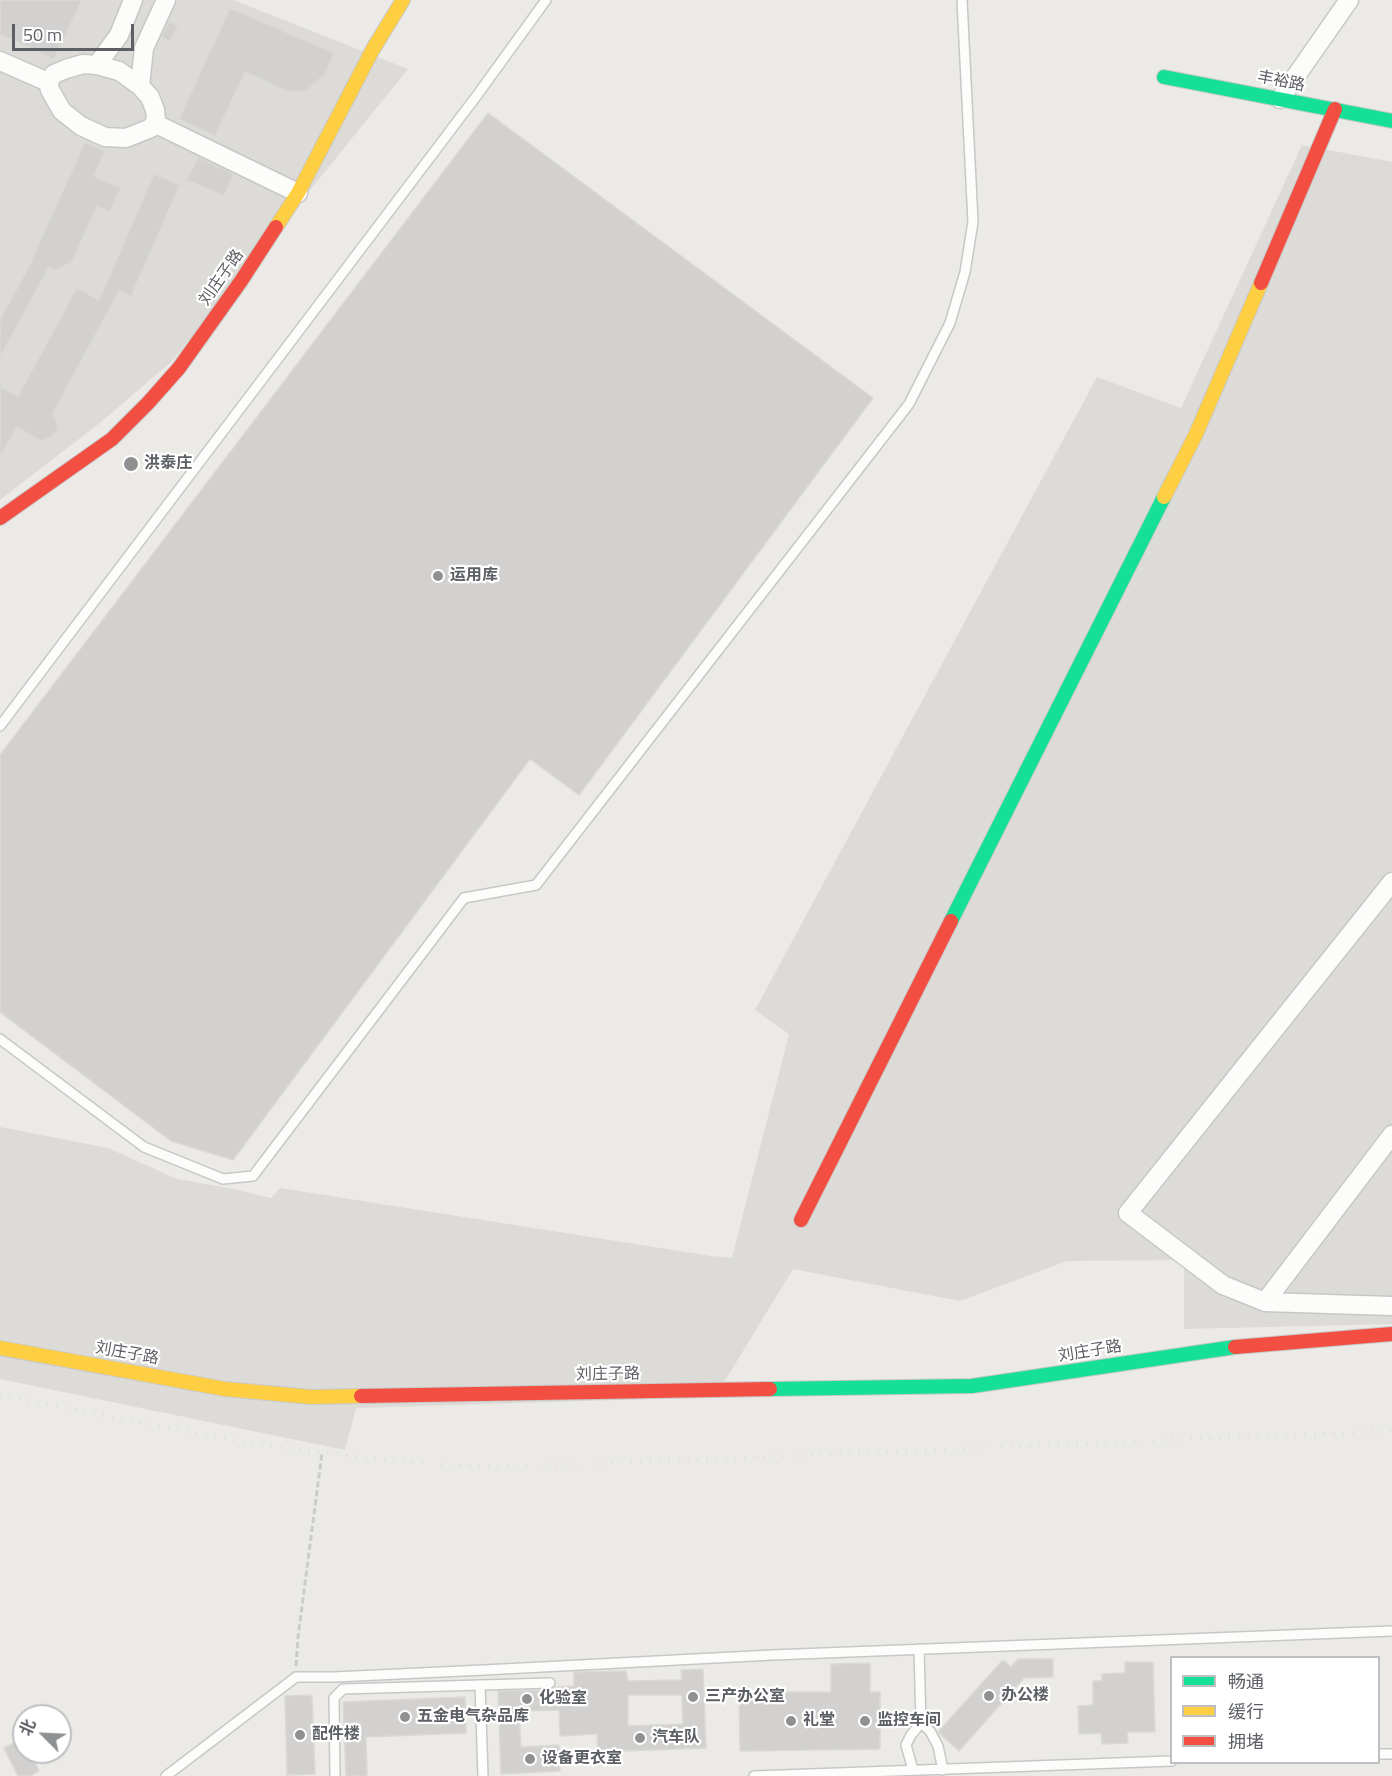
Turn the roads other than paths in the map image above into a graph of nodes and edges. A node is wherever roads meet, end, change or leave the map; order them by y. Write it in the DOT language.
graph roads {
  1 [pos="133,0"];
  2 [pos="166,0"];
  3 [pos="403,0"];
  4 [pos="546,0"];
  5 [pos="962,0"];
  6 [pos="1349,0"];
  7 [pos="0,61"];
  8 [pos="97,65"];
  9 [pos="1164,77"];
  10 [pos="48,82"];
  11 [pos="140,86"];
  12 [pos="1280,99"];
  13 [pos="1335,109"];
  14 [pos="1392,121"];
  15 [pos="154,123"];
  16 [pos="298,193"];
  17 [pos="0,518"];
  18 [pos="0,726"];
  19 [pos="1392,882"];
  20 [pos="0,1039"];
  21 [pos="1392,1135"];
  22 [pos="801,1220"];
  23 [pos="1265,1302"];
  24 [pos="1392,1306"];
  25 [pos="1392,1334"];
  26 [pos="0,1348"];
  27 [pos="1392,1631"];
  28 [pos="919,1649"];
  29 [pos="550,1683"];
  30 [pos="480,1685"];
  31 [pos="921,1723"];
  32 [pos="1170,1761"];
  33 [pos="1065,1765"];
  34 [pos="914,1770"];
  35 [pos="943,1770"];
  36 [pos="929,1773"];
  37 [pos="166,1776"];
  38 [pos="335,1776"];
  39 [pos="483,1776"];
  40 [pos="754,1776"];
  41 [pos="1065,1776"];
  1 -- 8 [label="street"];
  2 -- 11 [label="street"];
  3 -- 16 [label="street, 刘庄子路"];
  4 -- 18 [label="lane"];
  5 -- 20 [label="lane"];
  6 -- 12 [label="street"];
  7 -- 10 [label="street"];
  8 -- 10 [label="street"];
  8 -- 11 [label="street"];
  9 -- 12 [label="street, 丰裕路"];
  10 -- 15 [label="street"];
  11 -- 15 [label="street"];
  12 -- 13 [label="street, 丰裕路"];
  13 -- 14 [label="street, 丰裕路"];
  13 -- 22 [label="street"];
  15 -- 16 [label="street"];
  16 -- 17 [label="street, 刘庄子路"];
  19 -- 23 [label="street"];
  21 -- 23 [label="street"];
  23 -- 24 [label="street"];
  25 -- 26 [label="street, 刘庄子路"];
  27 -- 28 [label="lane"];
  28 -- 31 [label="lane"];
  28 -- 37 [label="lane"];
  29 -- 30 [label="lane"];
  30 -- 38 [label="lane"];
  30 -- 39 [label="lane"];
  31 -- 34 [label="lane"];
  31 -- 35 [label="lane"];
  32 -- 33 [label="lane"];
  33 -- 35 [label="lane"];
  33 -- 41 [label="lane"];
  34 -- 36 [label="lane"];
  34 -- 40 [label="lane"];
  35 -- 36 [label="lane"];
}
